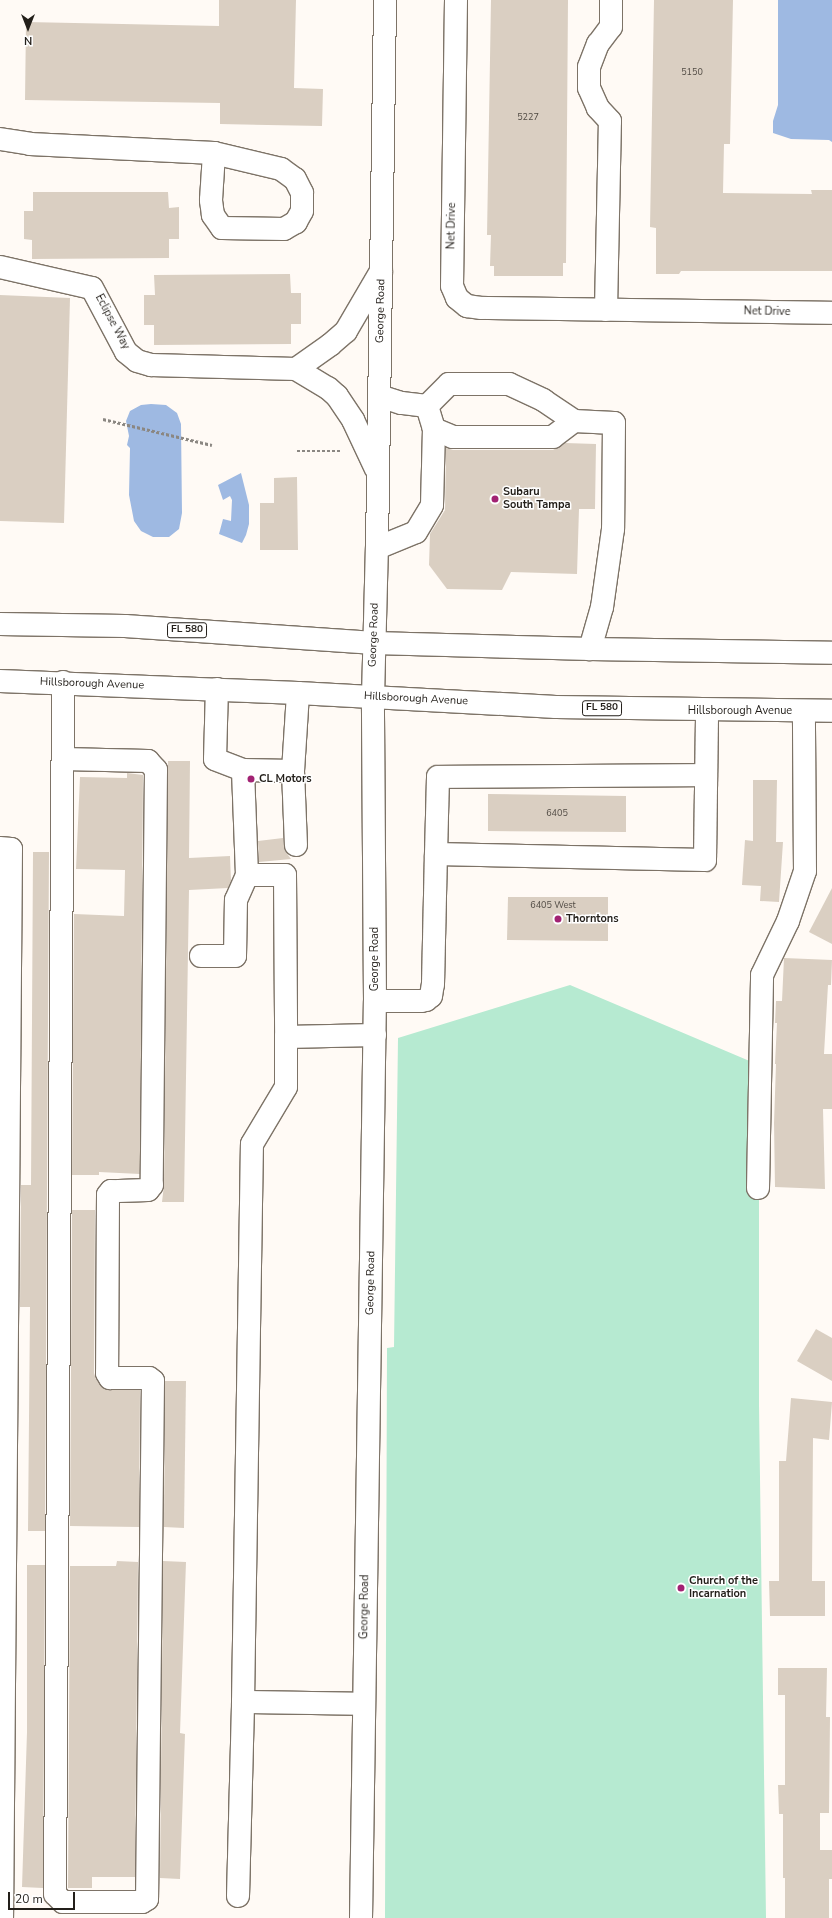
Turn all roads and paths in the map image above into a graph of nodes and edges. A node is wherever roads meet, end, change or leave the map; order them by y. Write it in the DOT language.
graph roads {
  1 [pos="386,0"];
  2 [pos="456,0"];
  3 [pos="611,0"];
  4 [pos="0,139"];
  5 [pos="214,153"];
  6 [pos="0,267"];
  7 [pos="382,270"];
  8 [pos="606,310"];
  9 [pos="832,313"];
  10 [pos="296,369"];
  11 [pos="379,396"];
  12 [pos="427,406"];
  13 [pos="103,419"];
  14 [pos="574,421"];
  15 [pos="434,428"];
  16 [pos="212,445"];
  17 [pos="297,451"];
  18 [pos="341,451"];
  19 [pos="378,474"];
  20 [pos="377,548"];
  21 [pos="0,624"];
  22 [pos="374,643"];
  23 [pos="590,649"];
  24 [pos="832,653"];
  25 [pos="0,681"];
  26 [pos="63,682"];
  27 [pos="217,689"];
  28 [pos="298,693"];
  29 [pos="373,697"];
  30 [pos="707,711"];
  31 [pos="804,711"];
  32 [pos="832,711"];
  33 [pos="62,759"];
  34 [pos="243,770"];
  35 [pos="293,771"];
  36 [pos="706,775"];
  37 [pos="296,846"];
  38 [pos="0,848"];
  39 [pos="436,854"];
  40 [pos="247,875"];
  41 [pos="201,956"];
  42 [pos="375,1001"];
  43 [pos="375,1036"];
  44 [pos="286,1037"];
  45 [pos="4,1144"];
  46 [pos="758,1188"];
  47 [pos="4,1309"];
  48 [pos="3,1371"];
  49 [pos="3,1518"];
  50 [pos="243,1702"];
  51 [pos="364,1704"];
  52 [pos="2,1826"];
  53 [pos="238,1896"];
  54 [pos="2,1918"];
  55 [pos="361,1918"];
  1 -- 7 [label="street, George Road"];
  2 -- 8 [label="street, Net Drive"];
  3 -- 8 [label="street"];
  4 -- 5 [label="street"];
  5 -- 5 [label="street"];
  6 -- 10 [label="street, Eclipse Way"];
  7 -- 10 [label="street"];
  7 -- 11 [label="street, George Road"];
  8 -- 9 [label="street, Net Drive"];
  10 -- 19 [label="street"];
  11 -- 12 [label="street"];
  11 -- 19 [label="street, George Road"];
  12 -- 14 [label="street"];
  12 -- 15 [label="street"];
  13 -- 16 [label="path"];
  14 -- 15 [label="street"];
  14 -- 23 [label="street"];
  15 -- 20 [label="street"];
  17 -- 18 [label="path"];
  19 -- 20 [label="street, George Road"];
  20 -- 22 [label="street, George Road"];
  21 -- 22 [label="street, FL 580"];
  22 -- 23 [label="street, FL 580"];
  22 -- 29 [label="street, George Road"];
  23 -- 24 [label="street, FL 580"];
  25 -- 26 [label="street, Hillsborough Avenue / FL 580"];
  26 -- 27 [label="street, Hillsborough Avenue / FL 580"];
  26 -- 33 [label="street"];
  27 -- 28 [label="street, Hillsborough Avenue / FL 580"];
  27 -- 34 [label="street"];
  28 -- 29 [label="street, Hillsborough Avenue / FL 580"];
  28 -- 35 [label="street"];
  29 -- 30 [label="street, Hillsborough Avenue / FL 580"];
  29 -- 42 [label="street, George Road"];
  30 -- 31 [label="street, Hillsborough Avenue / FL 580"];
  30 -- 36 [label="street"];
  31 -- 32 [label="street, Hillsborough Avenue / FL 580"];
  31 -- 46 [label="street"];
  33 -- 33 [label="street"];
  34 -- 35 [label="street"];
  34 -- 40 [label="street"];
  35 -- 37 [label="street"];
  36 -- 39 [label="street"];
  36 -- 39 [label="street"];
  38 -- 45 [label="street"];
  39 -- 42 [label="street"];
  40 -- 41 [label="street"];
  40 -- 44 [label="street"];
  42 -- 43 [label="street, George Road"];
  43 -- 44 [label="street"];
  43 -- 51 [label="street, George Road"];
  44 -- 50 [label="street"];
  45 -- 47 [label="street"];
  47 -- 48 [label="street"];
  48 -- 49 [label="street"];
  49 -- 52 [label="street"];
  50 -- 51 [label="street"];
  50 -- 53 [label="street"];
  51 -- 55 [label="street, George Road"];
  52 -- 54 [label="street"];
}
